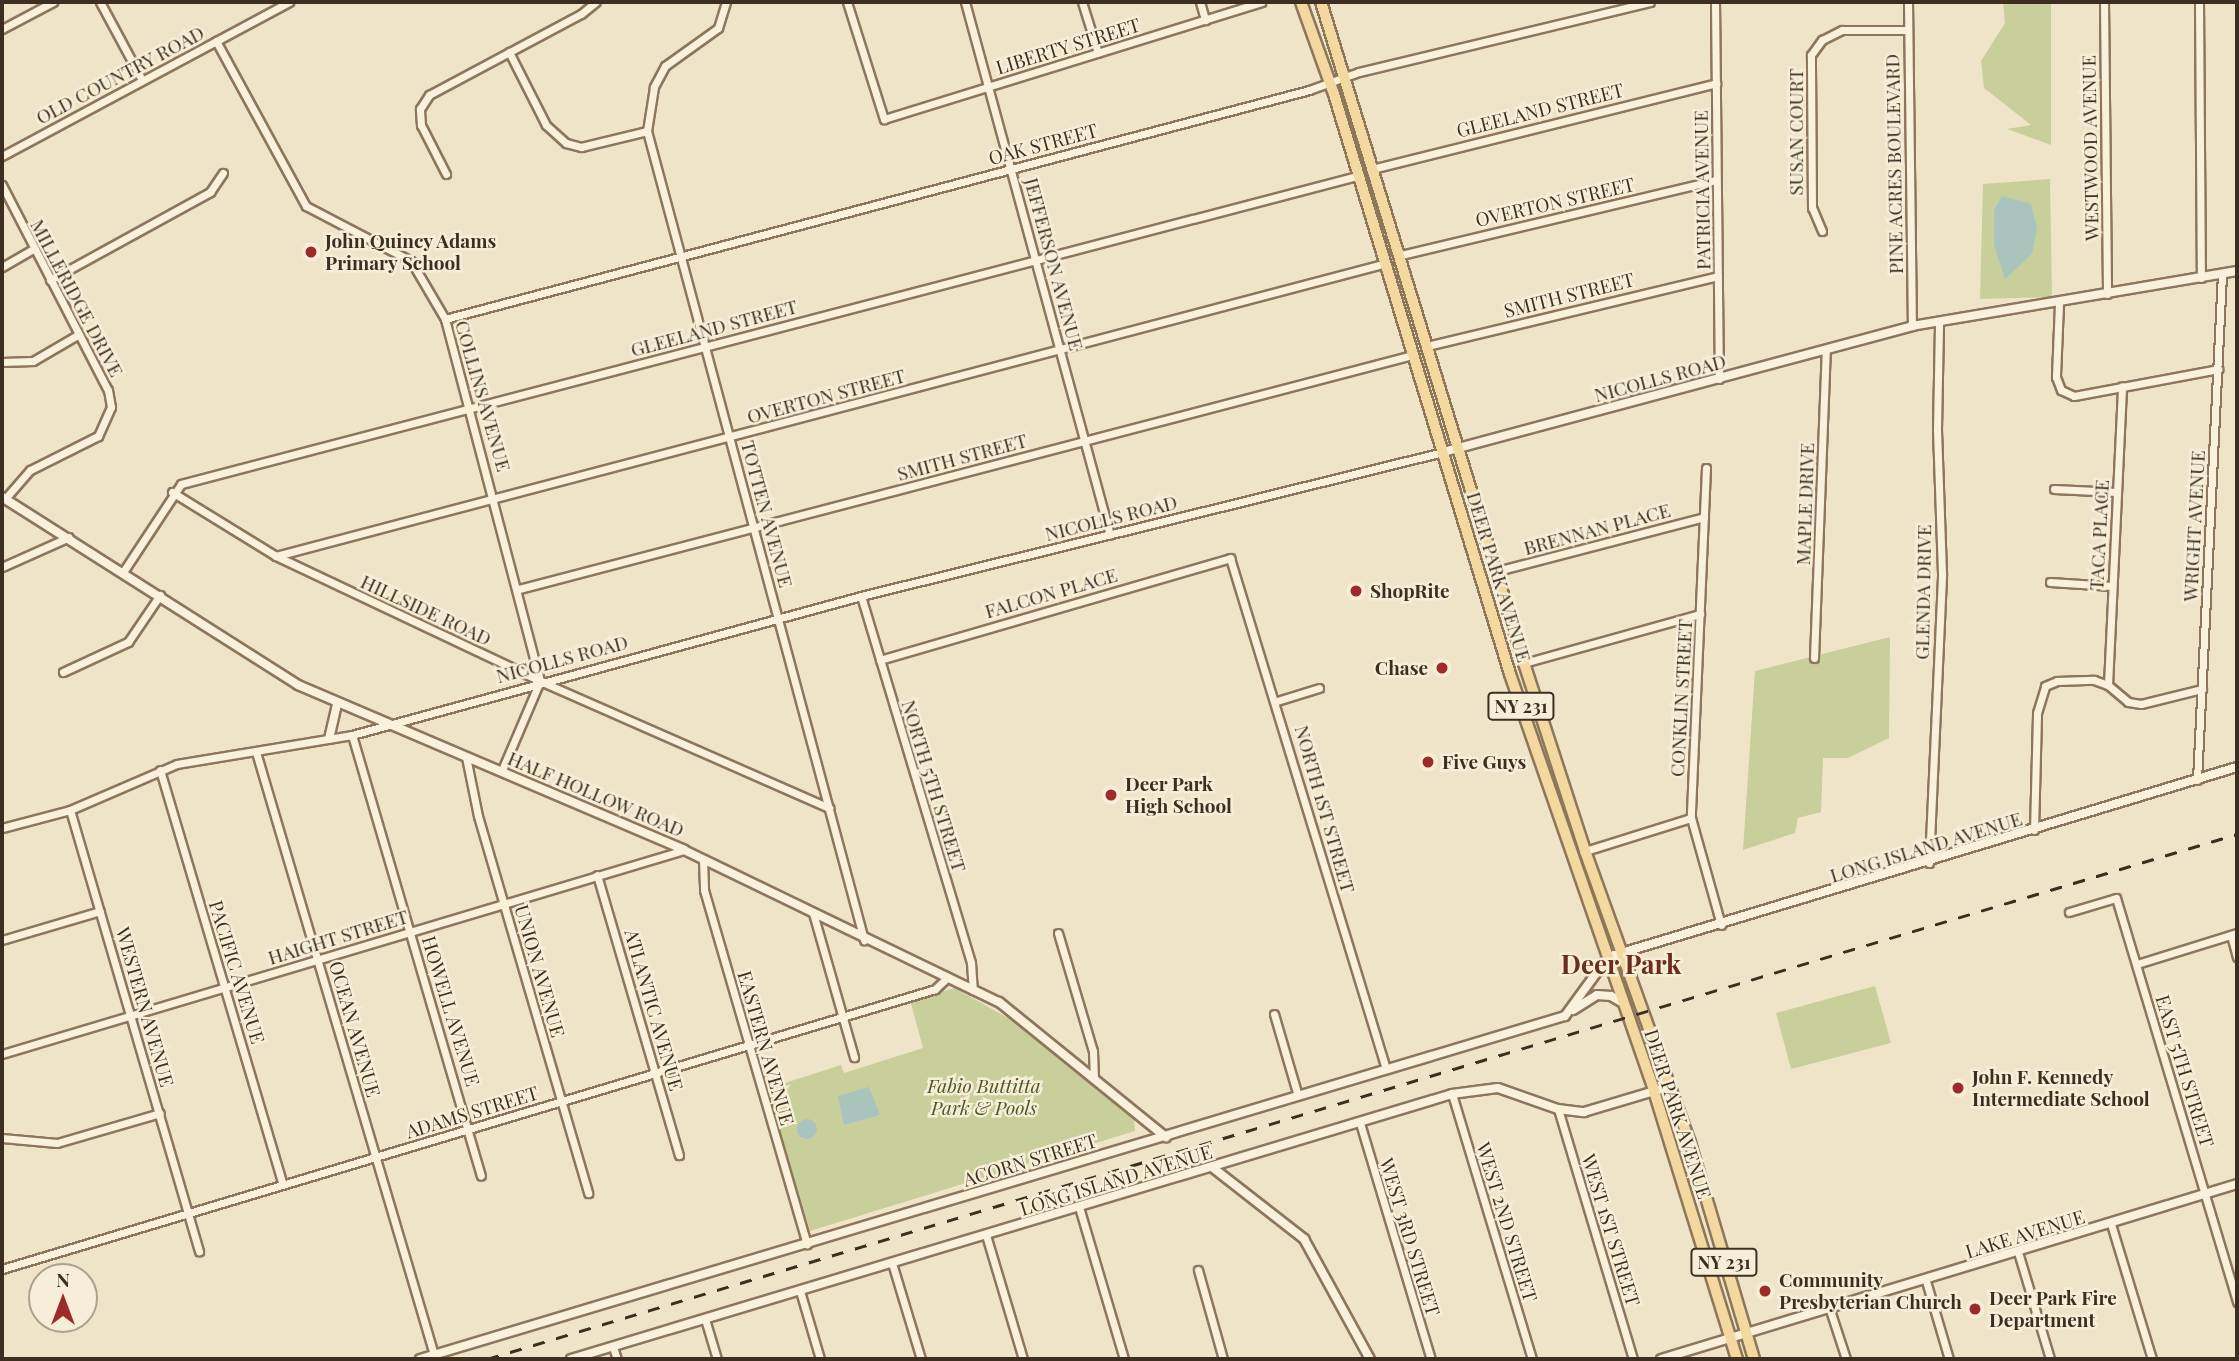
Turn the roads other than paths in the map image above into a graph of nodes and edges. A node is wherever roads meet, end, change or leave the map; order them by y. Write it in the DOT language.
graph roads {
  1 [pos="53,2"];
  2 [pos="100,2"];
  3 [pos="289,2"];
  4 [pos="596,2"];
  5 [pos="726,2"];
  6 [pos="848,2"];
  7 [pos="965,2"];
  8 [pos="1082,2"];
  9 [pos="1200,2"];
  10 [pos="1261,2"];
  11 [pos="1301,2"];
  12 [pos="1321,2"];
  13 [pos="1650,2"];
  14 [pos="1715,2"];
  15 [pos="1908,2"];
  16 [pos="2104,2"];
  17 [pos="2199,2"];
  18 [pos="1205,19"];
  19 [pos="2,29"];
  20 [pos="1908,30"];
  21 [pos="216,41"];
  22 [pos="509,52"];
  23 [pos="1098,53"];
  24 [pos="1346,77"];
  25 [pos="142,80"];
  26 [pos="1330,83"];
  27 [pos="1716,83"];
  28 [pos="990,86"];
  29 [pos="647,131"];
  30 [pos="2,156"];
  31 [pos="1012,168"];
  32 [pos="1372,169"];
  33 [pos="223,173"];
  34 [pos="446,173"];
  35 [pos="1357,176"];
  36 [pos="1716,180"];
  37 [pos="2,185"];
  38 [pos="1822,231"];
  39 [pos="32,250"];
  40 [pos="681,255"];
  41 [pos="1401,255"];
  42 [pos="1036,259"];
  43 [pos="1383,264"];
  44 [pos="2,267"];
  45 [pos="2237,271"];
  46 [pos="2222,274"];
  47 [pos="1718,276"];
  48 [pos="2200,278"];
  49 [pos="50,280"];
  50 [pos="2107,295"];
  51 [pos="2059,304"];
  52 [pos="445,319"];
  53 [pos="1940,322"];
  54 [pos="1912,326"];
  55 [pos="76,336"];
  56 [pos="705,346"];
  57 [pos="1427,346"];
  58 [pos="1061,349"];
  59 [pos="1826,351"];
  60 [pos="1412,355"];
  61 [pos="2,362"];
  62 [pos="2218,369"];
  63 [pos="1719,379"];
  64 [pos="2122,386"];
  65 [pos="470,408"];
  66 [pos="730,437"];
  67 [pos="1085,441"];
  68 [pos="1459,447"];
  69 [pos="1443,452"];
  70 [pos="1706,468"];
  71 [pos="2054,489"];
  72 [pos="172,492"];
  73 [pos="2117,492"];
  74 [pos="495,497"];
  75 [pos="4,498"];
  76 [pos="1704,517"];
  77 [pos="754,527"];
  78 [pos="1110,536"];
  79 [pos="69,537"];
  80 [pos="276,556"];
  81 [pos="1230,558"];
  82 [pos="2,567"];
  83 [pos="1497,571"];
  84 [pos="123,572"];
  85 [pos="2050,582"];
  86 [pos="2112,586"];
  87 [pos="519,589"];
  88 [pos="160,595"];
  89 [pos="861,596"];
  90 [pos="1700,614"];
  91 [pos="778,617"];
  92 [pos="1814,658"];
  93 [pos="880,660"];
  94 [pos="1524,663"];
  95 [pos="63,673"];
  96 [pos="540,681"];
  97 [pos="2108,685"];
  98 [pos="1319,688"];
  99 [pos="2202,689"];
  100 [pos="1277,701"];
  101 [pos="337,704"];
  102 [pos="388,724"];
  103 [pos="352,735"];
  104 [pos="1530,735"];
  105 [pos="329,739"];
  106 [pos="256,752"];
  107 [pos="466,757"];
  108 [pos="1555,758"];
  109 [pos="2237,767"];
  110 [pos="160,770"];
  111 [pos="502,770"];
  112 [pos="2197,780"];
  113 [pos="829,808"];
  114 [pos="69,810"];
  115 [pos="1691,818"];
  116 [pos="2,828"];
  117 [pos="2034,830"];
  118 [pos="684,850"];
  119 [pos="1585,851"];
  120 [pos="704,859"];
  121 [pos="1929,863"];
  122 [pos="597,875"];
  123 [pos="504,903"];
  124 [pos="100,911"];
  125 [pos="2069,912"];
  126 [pos="813,913"];
  127 [pos="1721,925"];
  128 [pos="411,932"];
  129 [pos="1058,933"];
  130 [pos="2234,934"];
  131 [pos="2,940"];
  132 [pos="864,941"];
  133 [pos="1623,953"];
  134 [pos="1608,957"];
  135 [pos="2237,957"];
  136 [pos="318,959"];
  137 [pos="2137,964"];
  138 [pos="947,978"];
  139 [pos="225,988"];
  140 [pos="973,988"];
  141 [pos="1623,1003"];
  142 [pos="1274,1014"];
  143 [pos="130,1015"];
  144 [pos="1565,1016"];
  145 [pos="843,1017"];
  146 [pos="749,1045"];
  147 [pos="2,1054"];
  148 [pos="854,1058"];
  149 [pos="1386,1069"];
  150 [pos="656,1072"];
  151 [pos="1094,1079"];
  152 [pos="1671,1086"];
  153 [pos="1654,1091"];
  154 [pos="1452,1094"];
  155 [pos="1298,1096"];
  156 [pos="562,1101"];
  157 [pos="1558,1110"];
  158 [pos="160,1113"];
  159 [pos="1360,1123"];
  160 [pos="470,1129"];
  161 [pos="1166,1137"];
  162 [pos="2,1138"];
  163 [pos="679,1155"];
  164 [pos="375,1156"];
  165 [pos="1212,1167"];
  166 [pos="481,1176"];
  167 [pos="283,1184"];
  168 [pos="2237,1184"];
  169 [pos="588,1193"];
  170 [pos="2205,1194"];
  171 [pos="1079,1207"];
  172 [pos="188,1214"];
  173 [pos="2111,1224"];
  174 [pos="986,1235"];
  175 [pos="807,1244"];
  176 [pos="199,1252"];
  177 [pos="2018,1252"];
  178 [pos="892,1263"];
  179 [pos="2,1269"];
  180 [pos="1198,1270"];
  181 [pos="1926,1281"];
  182 [pos="800,1291"];
  183 [pos="2237,1302"];
  184 [pos="1830,1310"];
  185 [pos="705,1319"];
  186 [pos="1747,1334"];
  187 [pos="1730,1339"];
  188 [pos="613,1347"];
  189 [pos="434,1355"];
  190 [pos="420,1359"];
  191 [pos="571,1359"];
  192 [pos="617,1359"];
  193 [pos="717,1359"];
  194 [pos="820,1359"];
  195 [pos="921,1359"];
  196 [pos="1023,1359"];
  197 [pos="1124,1359"];
  198 [pos="1223,1359"];
  199 [pos="1370,1359"];
  200 [pos="1431,1359"];
  201 [pos="1532,1359"];
  202 [pos="1633,1359"];
  203 [pos="1661,1359"];
  204 [pos="1737,1359"];
  205 [pos="1754,1359"];
  206 [pos="1846,1359"];
  207 [pos="1949,1359"];
  208 [pos="2050,1359"];
  209 [pos="2152,1359"];
  1 -- 19 [label="street"];
  2 -- 25 [label="street"];
  3 -- 21 [label="street, OLD COUNTRY ROAD"];
  4 -- 22 [label="street"];
  5 -- 29 [label="street, TOTTEN AVENUE"];
  6 -- 28 [label="street, LIBERTY STREET"];
  7 -- 28 [label="street, JEFFERSON AVENUE"];
  8 -- 23 [label="street"];
  9 -- 18 [label="street"];
  10 -- 18 [label="street, LIBERTY STREET"];
  11 -- 26 [label="main road, DEER PARK AVENUE / NY 231"];
  12 -- 24 [label="main road, DEER PARK AVENUE / NY 231"];
  13 -- 24 [label="street, OAK STREET"];
  14 -- 27 [label="street, PATRICIA AVENUE"];
  15 -- 20 [label="street, PINE ACRES BOULEVARD"];
  16 -- 50 [label="street, WESTWOOD AVENUE"];
  17 -- 48 [label="street"];
  18 -- 23 [label="street, LIBERTY STREET"];
  20 -- 38 [label="street, SUSAN COURT"];
  20 -- 54 [label="street, PINE ACRES BOULEVARD"];
  21 -- 25 [label="street, OLD COUNTRY ROAD"];
  21 -- 52 [label="street, COLLINS AVENUE"];
  22 -- 29 [label="street"];
  22 -- 34 [label="street"];
  23 -- 28 [label="street, LIBERTY STREET"];
  24 -- 26 [label="street, OAK STREET"];
  24 -- 32 [label="main road, DEER PARK AVENUE / NY 231"];
  25 -- 30 [label="street, OLD COUNTRY ROAD"];
  26 -- 31 [label="street, OAK STREET"];
  26 -- 35 [label="main road, DEER PARK AVENUE / NY 231"];
  27 -- 32 [label="street, GLEELAND STREET"];
  27 -- 36 [label="street, PATRICIA AVENUE"];
  28 -- 31 [label="street, JEFFERSON AVENUE"];
  29 -- 40 [label="street, TOTTEN AVENUE"];
  31 -- 40 [label="street, OAK STREET"];
  31 -- 42 [label="street, JEFFERSON AVENUE"];
  32 -- 41 [label="main road, DEER PARK AVENUE / NY 231"];
  33 -- 49 [label="street"];
  35 -- 42 [label="street, GLEELAND STREET"];
  35 -- 43 [label="main road, DEER PARK AVENUE / NY 231"];
  36 -- 41 [label="street, OVERTON STREET"];
  36 -- 47 [label="street, PATRICIA AVENUE"];
  37 -- 39 [label="street, MILLERIDGE DRIVE"];
  39 -- 44 [label="street"];
  39 -- 49 [label="street, MILLERIDGE DRIVE"];
  40 -- 52 [label="street, OAK STREET"];
  40 -- 56 [label="street, TOTTEN AVENUE"];
  41 -- 57 [label="main road, DEER PARK AVENUE / NY 231"];
  42 -- 56 [label="street, GLEELAND STREET"];
  42 -- 58 [label="street, JEFFERSON AVENUE"];
  43 -- 58 [label="street, OVERTON STREET"];
  43 -- 60 [label="main road, DEER PARK AVENUE / NY 231"];
  45 -- 46 [label="street, NICOLLS ROAD"];
  46 -- 48 [label="street, NICOLLS ROAD"];
  46 -- 62 [label="street, WRIGHT AVENUE"];
  47 -- 57 [label="street, SMITH STREET"];
  47 -- 63 [label="street, PATRICIA AVENUE"];
  48 -- 50 [label="street, NICOLLS ROAD"];
  49 -- 55 [label="street, MILLERIDGE DRIVE"];
  50 -- 51 [label="street, NICOLLS ROAD"];
  51 -- 53 [label="street, NICOLLS ROAD"];
  51 -- 64 [label="street"];
  52 -- 65 [label="street, COLLINS AVENUE"];
  53 -- 54 [label="street, NICOLLS ROAD"];
  53 -- 121 [label="street, GLENDA DRIVE"];
  54 -- 59 [label="street, NICOLLS ROAD"];
  55 -- 61 [label="street"];
  55 -- 75 [label="street, MILLERIDGE DRIVE"];
  56 -- 65 [label="street, GLEELAND STREET"];
  56 -- 66 [label="street, TOTTEN AVENUE"];
  57 -- 68 [label="main road, DEER PARK AVENUE / NY 231"];
  58 -- 66 [label="street, OVERTON STREET"];
  58 -- 67 [label="street, JEFFERSON AVENUE"];
  59 -- 63 [label="street, NICOLLS ROAD"];
  59 -- 92 [label="street, MAPLE DRIVE"];
  60 -- 67 [label="street, SMITH STREET"];
  60 -- 69 [label="main road, DEER PARK AVENUE / NY 231"];
  62 -- 64 [label="street"];
  62 -- 99 [label="street, WRIGHT AVENUE"];
  63 -- 68 [label="street, NICOLLS ROAD"];
  64 -- 73 [label="street, TACA PLACE"];
  65 -- 72 [label="street, GLEELAND STREET"];
  65 -- 74 [label="street, COLLINS AVENUE"];
  66 -- 74 [label="street, OVERTON STREET"];
  66 -- 77 [label="street, TOTTEN AVENUE"];
  67 -- 77 [label="street, SMITH STREET"];
  67 -- 78 [label="street, JEFFERSON AVENUE"];
  68 -- 69 [label="street, NICOLLS ROAD"];
  68 -- 83 [label="main road, DEER PARK AVENUE / NY 231"];
  69 -- 78 [label="street, NICOLLS ROAD"];
  69 -- 104 [label="main road, DEER PARK AVENUE / NY 231"];
  70 -- 76 [label="street, CONKLIN STREET"];
  71 -- 73 [label="street"];
  72 -- 80 [label="street, HILLSIDE ROAD"];
  72 -- 84 [label="street"];
  73 -- 86 [label="street, TACA PLACE"];
  74 -- 80 [label="street, OVERTON STREET"];
  74 -- 87 [label="street, COLLINS AVENUE"];
  75 -- 79 [label="street, HALF HOLLOW ROAD"];
  76 -- 83 [label="street, BRENNAN PLACE"];
  76 -- 90 [label="street, CONKLIN STREET"];
  77 -- 87 [label="street, SMITH STREET"];
  77 -- 91 [label="street, TOTTEN AVENUE"];
  78 -- 89 [label="street, NICOLLS ROAD"];
  79 -- 82 [label="street"];
  79 -- 84 [label="street, HALF HOLLOW ROAD"];
  80 -- 96 [label="street, HILLSIDE ROAD"];
  81 -- 93 [label="street, FALCON PLACE"];
  81 -- 100 [label="street, NORTH 1ST STREET"];
  83 -- 94 [label="main road, DEER PARK AVENUE / NY 231"];
  84 -- 88 [label="street, HALF HOLLOW ROAD"];
  85 -- 86 [label="street"];
  86 -- 97 [label="street, TACA PLACE"];
  87 -- 96 [label="street, COLLINS AVENUE"];
  88 -- 95 [label="street"];
  88 -- 101 [label="street, HALF HOLLOW ROAD"];
  89 -- 91 [label="street, NICOLLS ROAD"];
  89 -- 93 [label="street, NORTH 5TH STREET"];
  90 -- 94 [label="street"];
  90 -- 115 [label="street, CONKLIN STREET"];
  91 -- 96 [label="street, NICOLLS ROAD"];
  91 -- 113 [label="street, TOTTEN AVENUE"];
  93 -- 140 [label="street, NORTH 5TH STREET"];
  94 -- 108 [label="main road, DEER PARK AVENUE / NY 231"];
  96 -- 102 [label="street, NICOLLS ROAD"];
  96 -- 111 [label="street"];
  96 -- 113 [label="street, HILLSIDE ROAD"];
  97 -- 99 [label="street"];
  97 -- 117 [label="street"];
  98 -- 100 [label="street"];
  99 -- 112 [label="street, WRIGHT AVENUE"];
  100 -- 149 [label="street, NORTH 1ST STREET"];
  101 -- 102 [label="street, HALF HOLLOW ROAD"];
  101 -- 105 [label="street"];
  102 -- 103 [label="street, NICOLLS ROAD"];
  102 -- 107 [label="street, HALF HOLLOW ROAD"];
  103 -- 105 [label="street, NICOLLS ROAD"];
  103 -- 128 [label="street, HOWELL AVENUE"];
  104 -- 108 [label="main road"];
  104 -- 134 [label="main road, DEER PARK AVENUE / NY 231"];
  105 -- 106 [label="street, NICOLLS ROAD"];
  106 -- 110 [label="street, NICOLLS ROAD"];
  106 -- 136 [label="street, OCEAN AVENUE"];
  107 -- 111 [label="street, HALF HOLLOW ROAD"];
  107 -- 123 [label="street, UNION AVENUE"];
  108 -- 119 [label="main road, DEER PARK AVENUE / NY 231"];
  109 -- 112 [label="street, LONG ISLAND AVENUE"];
  110 -- 114 [label="street, NICOLLS ROAD"];
  110 -- 139 [label="street, PACIFIC AVENUE"];
  111 -- 118 [label="street, HALF HOLLOW ROAD"];
  112 -- 117 [label="street, LONG ISLAND AVENUE"];
  113 -- 132 [label="street, TOTTEN AVENUE"];
  114 -- 116 [label="street, NICOLLS ROAD"];
  114 -- 124 [label="street, WESTERN AVENUE"];
  115 -- 119 [label="street"];
  115 -- 127 [label="street, CONKLIN STREET"];
  117 -- 121 [label="street, LONG ISLAND AVENUE"];
  118 -- 120 [label="street, HALF HOLLOW ROAD"];
  118 -- 122 [label="street, HAIGHT STREET"];
  119 -- 133 [label="main road, DEER PARK AVENUE / NY 231"];
  120 -- 126 [label="street, HALF HOLLOW ROAD"];
  120 -- 146 [label="street, EASTERN AVENUE"];
  121 -- 127 [label="street, LONG ISLAND AVENUE"];
  122 -- 123 [label="street, HAIGHT STREET"];
  122 -- 150 [label="street, ATLANTIC AVENUE"];
  123 -- 128 [label="street, HAIGHT STREET"];
  123 -- 156 [label="street, UNION AVENUE"];
  124 -- 131 [label="street"];
  124 -- 143 [label="street, WESTERN AVENUE"];
  125 -- 137 [label="street, EAST 5TH STREET"];
  126 -- 132 [label="street, HALF HOLLOW ROAD"];
  126 -- 145 [label="street"];
  127 -- 133 [label="street, LONG ISLAND AVENUE"];
  128 -- 136 [label="street, HAIGHT STREET"];
  128 -- 160 [label="street, HOWELL AVENUE"];
  129 -- 151 [label="street"];
  130 -- 135 [label="street"];
  130 -- 137 [label="street"];
  132 -- 138 [label="street, HALF HOLLOW ROAD"];
  133 -- 134 [label="street"];
  133 -- 152 [label="main road, DEER PARK AVENUE / NY 231"];
  134 -- 141 [label="main road, DEER PARK AVENUE / NY 231"];
  134 -- 144 [label="street"];
  136 -- 139 [label="street, HAIGHT STREET"];
  136 -- 164 [label="street, OCEAN AVENUE"];
  137 -- 170 [label="street, EAST 5TH STREET"];
  138 -- 140 [label="street, HALF HOLLOW ROAD"];
  138 -- 145 [label="street, ADAMS STREET"];
  139 -- 143 [label="street, HAIGHT STREET"];
  139 -- 167 [label="street, PACIFIC AVENUE"];
  140 -- 151 [label="street, HALF HOLLOW ROAD"];
  141 -- 144 [label="street, ACORN STREET"];
  141 -- 153 [label="main road, DEER PARK AVENUE / NY 231"];
  142 -- 155 [label="street"];
  143 -- 147 [label="street, HAIGHT STREET"];
  143 -- 158 [label="street, WESTERN AVENUE"];
  144 -- 149 [label="street, ACORN STREET"];
  145 -- 146 [label="street, ADAMS STREET"];
  145 -- 148 [label="street"];
  146 -- 150 [label="street, ADAMS STREET"];
  146 -- 175 [label="street, EASTERN AVENUE"];
  149 -- 155 [label="street, ACORN STREET"];
  150 -- 156 [label="street, ADAMS STREET"];
  150 -- 163 [label="street, ATLANTIC AVENUE"];
  151 -- 161 [label="street, HALF HOLLOW ROAD"];
  152 -- 153 [label="street, LONG ISLAND AVENUE"];
  152 -- 186 [label="main road, DEER PARK AVENUE / NY 231"];
  153 -- 157 [label="street, LONG ISLAND AVENUE"];
  153 -- 187 [label="main road, DEER PARK AVENUE / NY 231"];
  154 -- 157 [label="street, LONG ISLAND AVENUE"];
  154 -- 159 [label="street, LONG ISLAND AVENUE"];
  154 -- 201 [label="street, WEST 2ND STREET"];
  155 -- 161 [label="street, ACORN STREET"];
  156 -- 160 [label="street, ADAMS STREET"];
  156 -- 169 [label="street, UNION AVENUE"];
  157 -- 202 [label="street, WEST 1ST STREET"];
  158 -- 162 [label="street"];
  158 -- 172 [label="street, WESTERN AVENUE"];
  159 -- 165 [label="street, LONG ISLAND AVENUE"];
  159 -- 200 [label="street, WEST 3RD STREET"];
  160 -- 164 [label="street, ADAMS STREET"];
  160 -- 166 [label="street, HOWELL AVENUE"];
  161 -- 175 [label="street, ACORN STREET"];
  164 -- 167 [label="street, ADAMS STREET"];
  164 -- 189 [label="street, OCEAN AVENUE"];
  165 -- 171 [label="street, LONG ISLAND AVENUE"];
  165 -- 199 [label="street"];
  167 -- 172 [label="street, ADAMS STREET"];
  168 -- 170 [label="street, LAKE AVENUE"];
  170 -- 173 [label="street, LAKE AVENUE"];
  170 -- 183 [label="street, EAST 5TH STREET"];
  171 -- 174 [label="street, LONG ISLAND AVENUE"];
  171 -- 197 [label="street"];
  172 -- 176 [label="street, WESTERN AVENUE"];
  172 -- 179 [label="street, ADAMS STREET"];
  173 -- 177 [label="street, LAKE AVENUE"];
  173 -- 209 [label="street"];
  174 -- 178 [label="street, LONG ISLAND AVENUE"];
  174 -- 196 [label="street"];
  175 -- 189 [label="street, ACORN STREET"];
  177 -- 181 [label="street, LAKE AVENUE"];
  177 -- 208 [label="street"];
  178 -- 182 [label="street, LONG ISLAND AVENUE"];
  178 -- 195 [label="street"];
  180 -- 198 [label="street"];
  181 -- 184 [label="street, LAKE AVENUE"];
  181 -- 207 [label="street"];
  182 -- 185 [label="street, LONG ISLAND AVENUE"];
  182 -- 194 [label="street"];
  184 -- 186 [label="street, LAKE AVENUE"];
  184 -- 206 [label="street"];
  185 -- 188 [label="street, LONG ISLAND AVENUE"];
  185 -- 193 [label="street"];
  186 -- 187 [label="street, LAKE AVENUE"];
  186 -- 205 [label="main road, DEER PARK AVENUE / NY 231"];
  187 -- 203 [label="street, LAKE AVENUE"];
  187 -- 204 [label="main road, DEER PARK AVENUE / NY 231"];
  188 -- 191 [label="street, LONG ISLAND AVENUE"];
  188 -- 192 [label="street"];
  189 -- 190 [label="street, ACORN STREET"];
}
